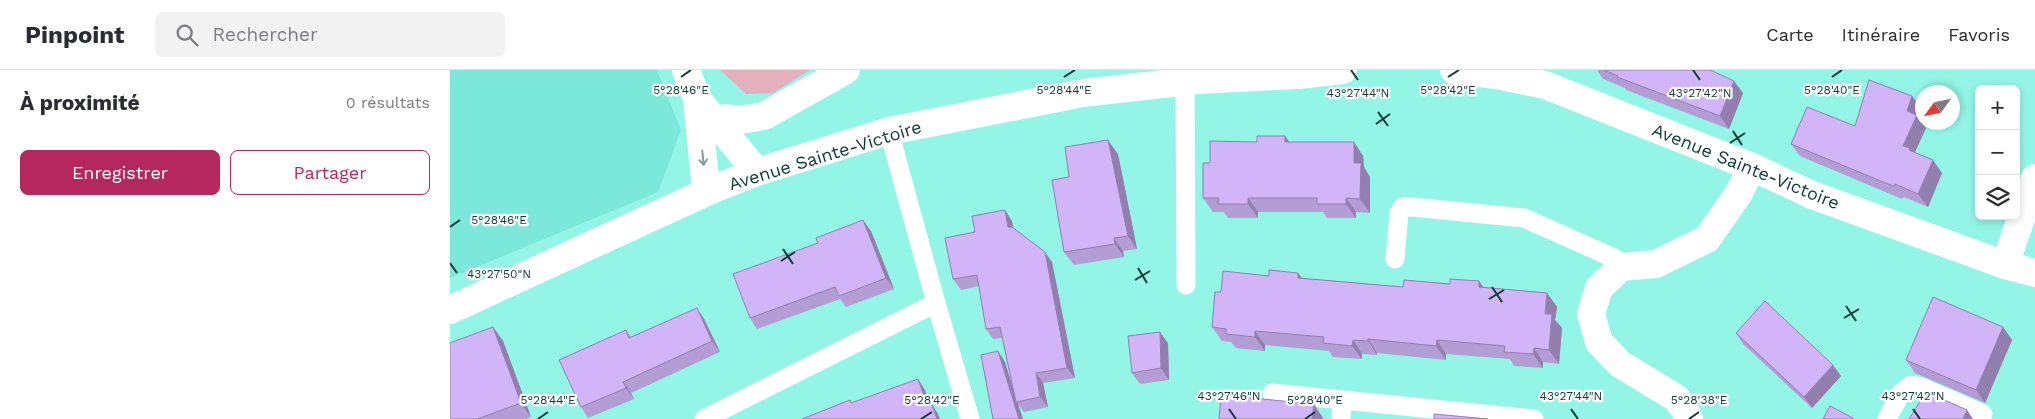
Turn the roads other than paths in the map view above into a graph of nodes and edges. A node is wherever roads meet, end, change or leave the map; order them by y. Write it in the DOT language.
graph roads {
  1 [pos="686,70"];
  2 [pos="846,70"];
  3 [pos="1343,70"];
  4 [pos="1454,70"];
  5 [pos="1186,81"];
  6 [pos="707,123"];
  7 [pos="889,131"];
  8 [pos="1752,167"];
  9 [pos="757,172"];
  10 [pos="2035,178"];
  11 [pos="711,190"];
  12 [pos="1395,259"];
  13 [pos="2005,266"];
  14 [pos="1621,267"];
  15 [pos="2035,273"];
  16 [pos="1186,285"];
  17 [pos="936,303"];
  18 [pos="450,310"];
  19 [pos="1272,393"];
  20 [pos="1342,400"];
  21 [pos="1983,414"];
  22 [pos="1683,416"];
  23 [pos="704,419"];
  24 [pos="970,419"];
  25 [pos="1341,419"];
  26 [pos="1534,419"];
  27 [pos="1887,419"];
  1 -- 6 [label="street"];
  2 -- 6 [label="street"];
  3 -- 5 [label="street, Avenue Sainte-Victoire"];
  4 -- 8 [label="street, Avenue Sainte-Victoire"];
  5 -- 7 [label="street, Avenue Sainte-Victoire"];
  5 -- 16 [label="lane"];
  6 -- 9 [label="street"];
  6 -- 11 [label="street, one-way"];
  7 -- 9 [label="street, Avenue Sainte-Victoire"];
  7 -- 17 [label="lane"];
  8 -- 13 [label="street, Avenue Sainte-Victoire"];
  8 -- 14 [label="street"];
  9 -- 11 [label="street, Avenue Sainte-Victoire"];
  10 -- 13 [label="street"];
  11 -- 18 [label="street, Avenue Sainte-Victoire"];
  12 -- 14 [label="lane"];
  13 -- 15 [label="street, Avenue Sainte-Victoire"];
  14 -- 22 [label="street"];
  17 -- 23 [label="lane"];
  17 -- 24 [label="lane"];
  19 -- 20 [label="lane"];
  20 -- 25 [label="lane"];
  20 -- 26 [label="lane"];
  21 -- 27 [label="lane"];
}
